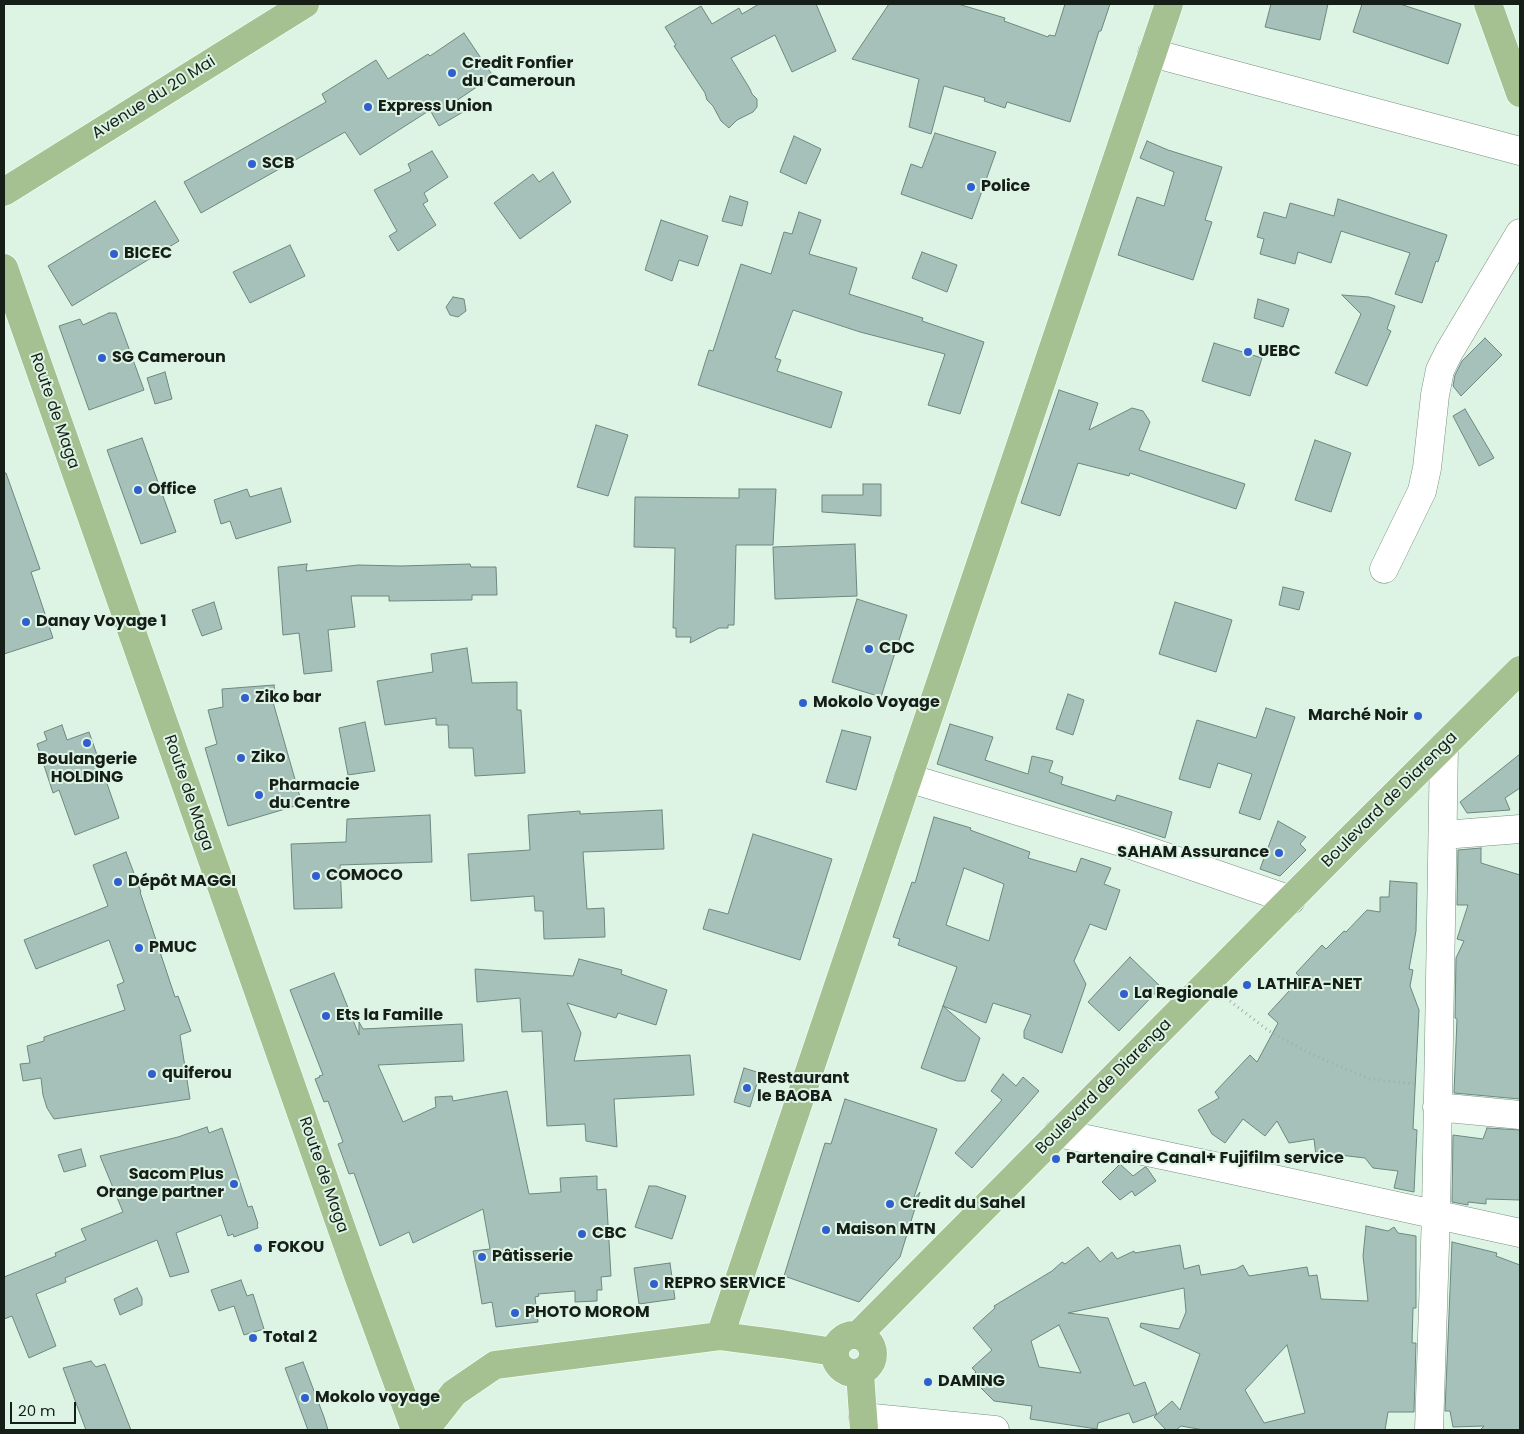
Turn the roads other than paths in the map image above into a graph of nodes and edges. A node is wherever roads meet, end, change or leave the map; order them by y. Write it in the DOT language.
graph roads {
  1 [pos="305,4"];
  2 [pos="1168,4"];
  3 [pos="1488,4"];
  4 [pos="1152,53"];
  5 [pos="1520,93"];
  6 [pos="1520,151"];
  7 [pos="4,192"];
  8 [pos="1520,233"];
  9 [pos="4,268"];
  10 [pos="1384,569"];
  11 [pos="1520,670"];
  12 [pos="1444,746"];
  13 [pos="908,778"];
  14 [pos="1520,829"];
  15 [pos="1443,835"];
  16 [pos="1291,900"];
  17 [pos="1438,1096"];
  18 [pos="1520,1115"];
  19 [pos="1058,1134"];
  20 [pos="1436,1214"];
  21 [pos="1520,1233"];
  22 [pos="858,1335"];
  23 [pos="720,1336"];
  24 [pos="834,1352"];
  25 [pos="860,1373"];
  26 [pos="864,1424"];
  27 [pos="415,1430"];
  28 [pos="425,1430"];
  29 [pos="995,1430"];
  30 [pos="1429,1430"];
  1 -- 7 [label="main road, Avenue du 20 Mai"];
  2 -- 4 [label="main road"];
  3 -- 5 [label="main road"];
  4 -- 6 [label="street"];
  4 -- 13 [label="main road"];
  8 -- 10 [label="street"];
  9 -- 27 [label="main road, Route de Maga"];
  11 -- 12 [label="main road, Boulevard de Diarenga"];
  12 -- 15 [label="street"];
  12 -- 16 [label="main road, Boulevard de Diarenga"];
  13 -- 16 [label="street"];
  13 -- 23 [label="main road"];
  14 -- 15 [label="street"];
  15 -- 17 [label="street"];
  16 -- 19 [label="main road, Boulevard de Diarenga"];
  17 -- 18 [label="street"];
  17 -- 20 [label="street"];
  19 -- 20 [label="street"];
  19 -- 22 [label="main road, Boulevard de Diarenga"];
  20 -- 21 [label="street"];
  20 -- 30 [label="street"];
  22 -- 24 [label="main road"];
  22 -- 25 [label="main road"];
  23 -- 24 [label="main road"];
  23 -- 28 [label="main road"];
  24 -- 25 [label="main road"];
  25 -- 26 [label="main road"];
  26 -- 29 [label="street"];
}
